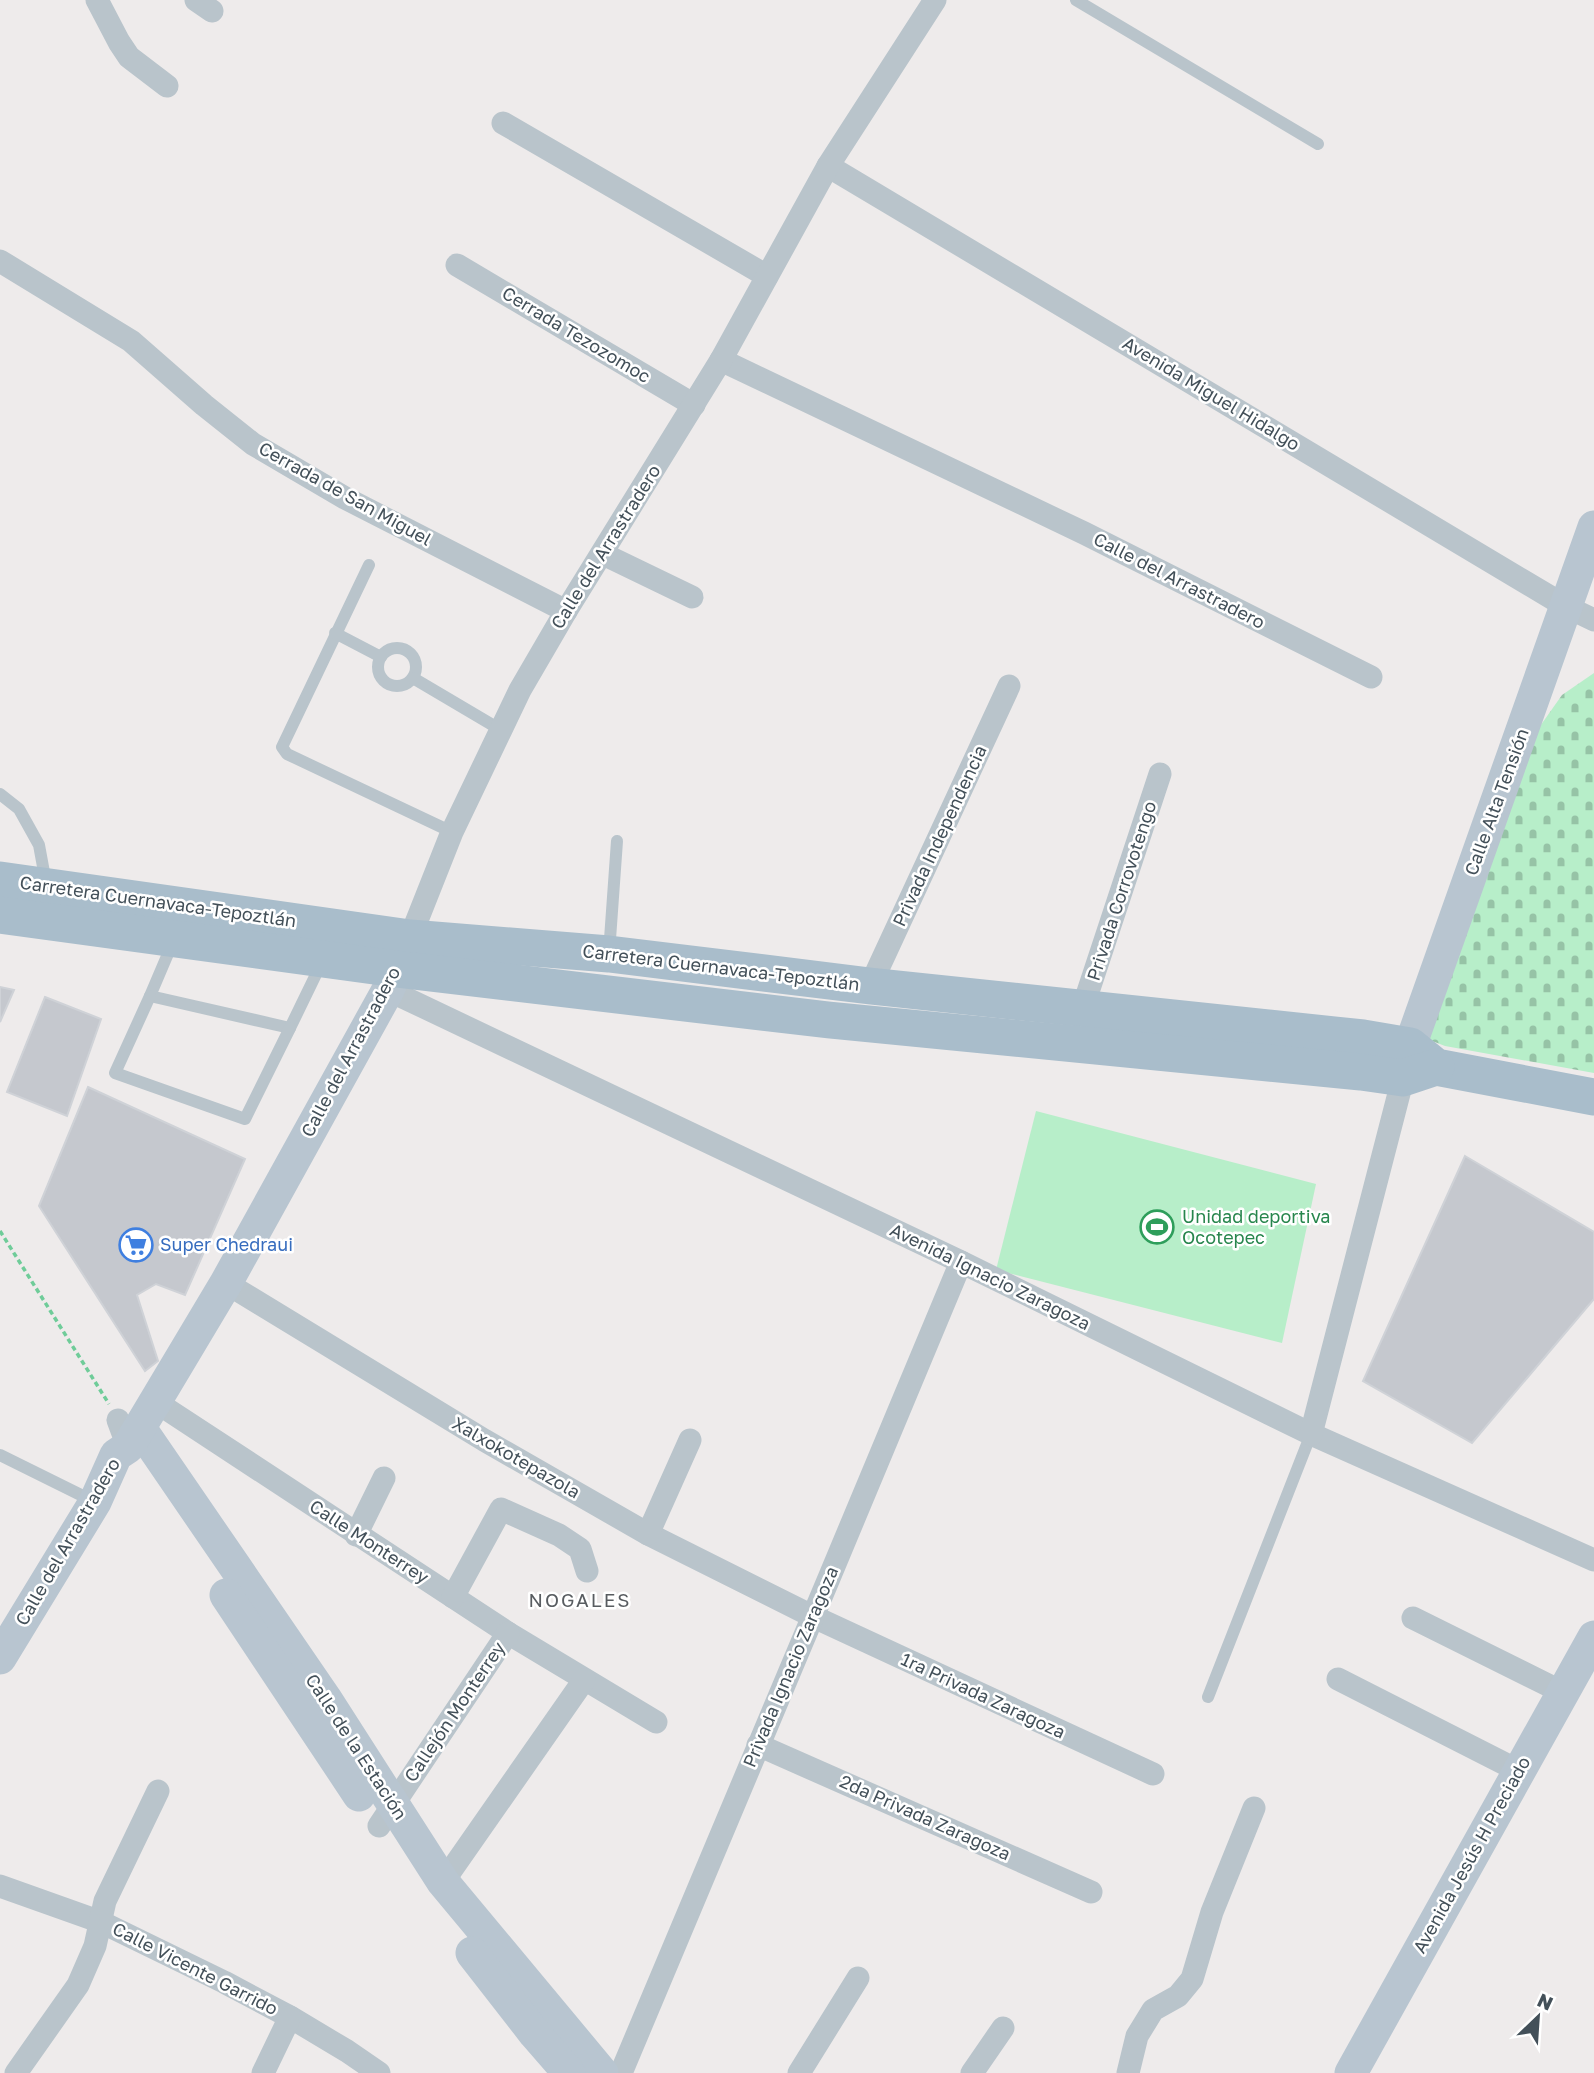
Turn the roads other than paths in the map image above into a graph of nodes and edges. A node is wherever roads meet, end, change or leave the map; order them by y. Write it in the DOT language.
graph roads {
  1 [pos="97,0"];
  2 [pos="935,0"];
  3 [pos="1076,0"];
  4 [pos="167,86"];
  5 [pos="503,123"];
  6 [pos="1318,144"];
  7 [pos="828,166"];
  8 [pos="0,261"];
  9 [pos="457,265"];
  10 [pos="767,276"];
  11 [pos="721,360"];
  12 [pos="694,405"];
  13 [pos="1594,527"];
  14 [pos="603,554"];
  15 [pos="369,565"];
  16 [pos="692,597"];
  17 [pos="566,611"];
  18 [pos="1581,613"];
  19 [pos="335,633"];
  20 [pos="381,657"];
  21 [pos="1371,677"];
  22 [pos="413,678"];
  23 [pos="1009,685"];
  24 [pos="502,730"];
  25 [pos="1160,774"];
  26 [pos="0,794"];
  27 [pos="452,832"];
  28 [pos="617,841"];
  29 [pos="0,880"];
  30 [pos="47,887"];
  31 [pos="0,915"];
  32 [pos="175,939"];
  33 [pos="609,954"];
  34 [pos="323,959"];
  35 [pos="398,966"];
  36 [pos="870,986"];
  37 [pos="150,996"];
  38 [pos="1083,1007"];
  39 [pos="290,1028"];
  40 [pos="1416,1064"];
  41 [pos="1594,1097"];
  42 [pos="961,1262"];
  43 [pos="226,1283"];
  44 [pos="136,1424"];
  45 [pos="1311,1434"];
  46 [pos="690,1440"];
  47 [pos="0,1455"];
  48 [pos="384,1478"];
  49 [pos="95,1502"];
  50 [pos="648,1534"];
  51 [pos="356,1535"];
  52 [pos="1594,1560"];
  53 [pos="587,1571"];
  54 [pos="453,1597"];
  55 [pos="814,1617"];
  56 [pos="1413,1618"];
  57 [pos="508,1633"];
  58 [pos="1594,1637"];
  59 [pos="0,1658"];
  60 [pos="1338,1679"];
  61 [pos="584,1680"];
  62 [pos="1562,1692"];
  63 [pos="1208,1697"];
  64 [pos="656,1722"];
  65 [pos="758,1745"];
  66 [pos="1519,1771"];
  67 [pos="1153,1774"];
  68 [pos="158,1791"];
  69 [pos="1254,1808"];
  70 [pos="386,1815"];
  71 [pos="443,1882"];
  72 [pos="0,1886"];
  73 [pos="1091,1892"];
  74 [pos="101,1922"];
  75 [pos="858,1978"];
  76 [pos="290,2017"];
  77 [pos="1003,2028"];
  78 [pos="16,2073"];
  79 [pos="263,2073"];
  80 [pos="379,2073"];
  81 [pos="569,2073"];
  82 [pos="602,2073"];
  83 [pos="621,2073"];
  84 [pos="799,2073"];
  85 [pos="972,2073"];
  86 [pos="1128,2073"];
  87 [pos="1351,2073"];
  1 -- 4 [label="street"];
  2 -- 7 [label="street, Calle del Arrastradero"];
  3 -- 6 [label="lane"];
  5 -- 10 [label="street"];
  7 -- 10 [label="street, Calle del Arrastradero"];
  7 -- 18 [label="street, Avenida Miguel Hidalgo"];
  8 -- 17 [label="street, Cerrada de San Miguel"];
  9 -- 12 [label="street, Cerrada Tezozomoc"];
  10 -- 11 [label="street, Calle del Arrastradero"];
  11 -- 12 [label="street, Calle del Arrastradero"];
  11 -- 21 [label="street, Calle del Arrastradero"];
  12 -- 14 [label="street, Calle del Arrastradero"];
  13 -- 18 [label="street, Calle Alta Tensión"];
  14 -- 16 [label="street"];
  14 -- 17 [label="street, Calle del Arrastradero"];
  15 -- 19 [label="lane"];
  17 -- 24 [label="street, Calle del Arrastradero"];
  18 -- 40 [label="street, Calle Alta Tensión"];
  19 -- 20 [label="lane"];
  19 -- 27 [label="lane"];
  20 -- 22 [label="lane"];
  20 -- 22 [label="lane"];
  22 -- 24 [label="lane"];
  23 -- 36 [label="street, Privada Independencia"];
  24 -- 27 [label="street, Calle del Arrastradero"];
  25 -- 38 [label="street, Privada Corrovotengo"];
  26 -- 30 [label="lane"];
  27 -- 35 [label="street, Calle del Arrastradero"];
  28 -- 33 [label="lane"];
  29 -- 30 [label="main road, Carretera Cuernavaca-Tepoztlán"];
  30 -- 35 [label="main road, Carretera Cuernavaca-Tepoztlán"];
  31 -- 32 [label="main road, Carretera Cuernavaca-Tepoztlán"];
  32 -- 34 [label="main road, Carretera Cuernavaca-Tepoztlán"];
  32 -- 37 [label="lane"];
  33 -- 35 [label="main road, Carretera Cuernavaca-Tepoztlán"];
  33 -- 36 [label="main road, Carretera Cuernavaca-Tepoztlán"];
  34 -- 35 [label="main road, Carretera Cuernavaca-Tepoztlán"];
  34 -- 39 [label="lane"];
  35 -- 40 [label="main road, Carretera Cuernavaca-Tepoztlán"];
  35 -- 42 [label="street, Avenida Ignacio Zaragoza"];
  35 -- 43 [label="street, Calle del Arrastradero"];
  36 -- 38 [label="main road, Carretera Cuernavaca-Tepoztlán"];
  37 -- 39 [label="lane"];
  37 -- 39 [label="lane"];
  38 -- 40 [label="main road, Carretera Cuernavaca-Tepoztlán"];
  40 -- 41 [label="main road, Carretera Cuernavaca-Tepoztlán"];
  40 -- 45 [label="street"];
  42 -- 45 [label="street, Avenida Ignacio Zaragoza"];
  42 -- 55 [label="street, Privada Ignacio Zaragoza"];
  43 -- 44 [label="street, Calle del Arrastradero"];
  43 -- 50 [label="street, Xalxokotepazola"];
  44 -- 49 [label="street, Calle del Arrastradero"];
  44 -- 51 [label="street, Calle Monterrey"];
  44 -- 70 [label="street, Calle de la Estación"];
  45 -- 52 [label="street, Avenida Ignacio Zaragoza"];
  45 -- 63 [label="lane"];
  46 -- 50 [label="street"];
  47 -- 49 [label="lane"];
  48 -- 51 [label="street"];
  49 -- 59 [label="street, Calle del Arrastradero"];
  50 -- 55 [label="street, Xalxokotepazola"];
  51 -- 54 [label="street, Calle Monterrey"];
  53 -- 54 [label="street"];
  54 -- 57 [label="street, Calle Monterrey"];
  55 -- 65 [label="street, Privada Ignacio Zaragoza"];
  55 -- 67 [label="street, 1ra Privada Zaragoza"];
  56 -- 62 [label="street"];
  57 -- 61 [label="street, Calle Monterrey"];
  57 -- 70 [label="street, Callejón Monterrey"];
  58 -- 62 [label="street, Avenida Jesús H Preciado"];
  60 -- 66 [label="street"];
  61 -- 64 [label="street, Calle Monterrey"];
  61 -- 71 [label="street"];
  62 -- 66 [label="street, Avenida Jesús H Preciado"];
  65 -- 73 [label="street, 2da Privada Zaragoza"];
  65 -- 83 [label="street, Privada Ignacio Zaragoza"];
  66 -- 87 [label="street, Avenida Jesús H Preciado"];
  68 -- 74 [label="street"];
  69 -- 86 [label="street"];
  70 -- 71 [label="street, Calle de la Estación"];
  70 -- 81 [label="street, Calle de la Estación"];
  71 -- 82 [label="street, Calle de la Estación"];
  72 -- 74 [label="street, Calle Vicente Garrido"];
  74 -- 76 [label="street, Calle Vicente Garrido"];
  74 -- 78 [label="street"];
  75 -- 84 [label="street"];
  76 -- 79 [label="street"];
  76 -- 80 [label="street, Calle Vicente Garrido"];
  77 -- 85 [label="street"];
}
